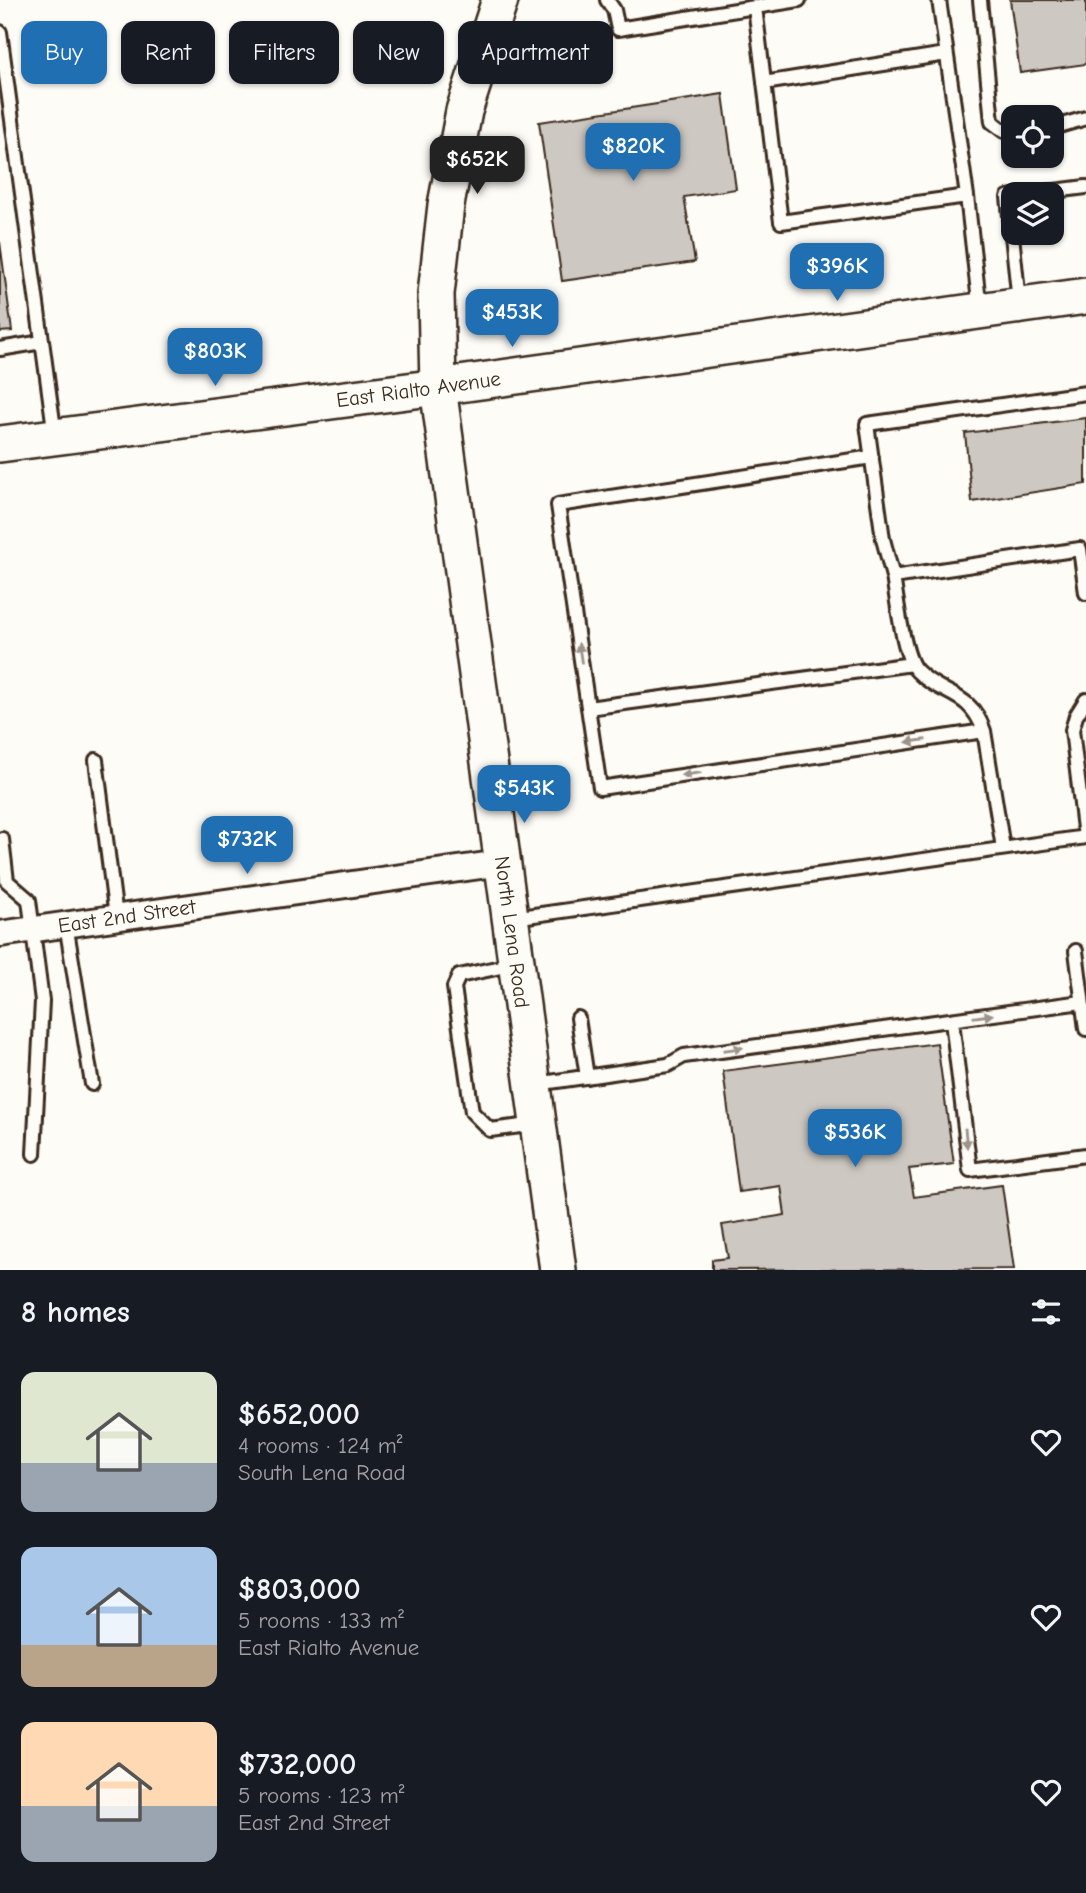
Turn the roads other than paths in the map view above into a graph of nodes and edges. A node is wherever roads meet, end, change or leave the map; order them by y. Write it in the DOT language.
graph roads {
  1 [pos="500,0"];
  2 [pos="607,0"];
  3 [pos="799,0"];
  4 [pos="939,0"];
  5 [pos="980,0"];
  6 [pos="755,7"];
  7 [pos="0,32"];
  8 [pos="947,54"];
  9 [pos="764,83"];
  10 [pos="1086,118"];
  11 [pos="1064,124"];
  12 [pos="1001,129"];
  13 [pos="1086,187"];
  14 [pos="1064,190"];
  15 [pos="967,196"];
  16 [pos="1013,245"];
  17 [pos="1086,296"];
  18 [pos="1020,306"];
  19 [pos="980,311"];
  20 [pos="42,342"];
  21 [pos="0,349"];
  22 [pos="438,387"];
  23 [pos="1086,393"];
  24 [pos="55,437"];
  25 [pos="0,444"];
  26 [pos="872,457"];
  27 [pos="893,577"];
  28 [pos="1086,593"];
  29 [pos="912,664"];
  30 [pos="1086,700"];
  31 [pos="588,708"];
  32 [pos="984,731"];
  33 [pos="96,760"];
  34 [pos="1086,837"];
  35 [pos="2,839"];
  36 [pos="1003,849"];
  37 [pos="501,863"];
  38 [pos="3,885"];
  39 [pos="116,917"];
  40 [pos="509,918"];
  41 [pos="66,924"];
  42 [pos="34,929"];
  43 [pos="0,934"];
  44 [pos="1076,951"];
  45 [pos="515,964"];
  46 [pos="1082,1002"];
  47 [pos="578,1018"];
  48 [pos="952,1021"];
  49 [pos="1086,1029"];
  50 [pos="587,1077"];
  51 [pos="92,1084"];
  52 [pos="532,1085"];
  53 [pos="538,1124"];
  54 [pos="34,1154"];
  55 [pos="1086,1155"];
  56 [pos="558,1270"];
  1 -- 22 [label="street, North Lena Road"];
  2 -- 6 [label="lane"];
  3 -- 6 [label="lane"];
  4 -- 8 [label="lane"];
  5 -- 12 [label="lane"];
  6 -- 9 [label="lane"];
  7 -- 20 [label="lane"];
  8 -- 9 [label="lane"];
  8 -- 15 [label="lane"];
  9 -- 15 [label="lane"];
  10 -- 11 [label="lane"];
  13 -- 14 [label="lane"];
  15 -- 19 [label="lane"];
  16 -- 18 [label="lane"];
  17 -- 18 [label="street, East Rialto Avenue"];
  18 -- 19 [label="street, East Rialto Avenue"];
  19 -- 22 [label="street, East Rialto Avenue"];
  20 -- 21 [label="lane"];
  20 -- 24 [label="lane"];
  22 -- 24 [label="street, East Rialto Avenue"];
  22 -- 37 [label="street, North Lena Road"];
  23 -- 26 [label="lane"];
  24 -- 25 [label="street, East Rialto Avenue"];
  26 -- 27 [label="lane"];
  31 -- 26 [label="lane, one-way"];
  27 -- 28 [label="lane"];
  27 -- 29 [label="lane"];
  29 -- 31 [label="lane"];
  29 -- 32 [label="lane"];
  30 -- 34 [label="lane"];
  32 -- 31 [label="lane, one-way"];
  32 -- 36 [label="lane"];
  33 -- 39 [label="lane"];
  34 -- 36 [label="lane"];
  35 -- 38 [label="lane"];
  36 -- 40 [label="lane"];
  37 -- 39 [label="street, East 2nd Street"];
  37 -- 40 [label="street, North Lena Road"];
  38 -- 42 [label="lane"];
  39 -- 41 [label="street, East 2nd Street"];
  40 -- 45 [label="street, North Lena Road"];
  41 -- 42 [label="street, East 2nd Street"];
  41 -- 51 [label="lane"];
  42 -- 43 [label="street, East 2nd Street"];
  42 -- 54 [label="lane"];
  44 -- 46 [label="lane"];
  45 -- 52 [label="street, North Lena Road"];
  45 -- 53 [label="lane"];
  48 -- 46 [label="lane, one-way"];
  46 -- 49 [label="lane"];
  47 -- 50 [label="lane"];
  50 -- 48 [label="lane, one-way"];
  48 -- 55 [label="lane, one-way"];
  50 -- 52 [label="lane"];
  52 -- 53 [label="street, North Lena Road"];
  53 -- 56 [label="street, North Lena Road"];
}
